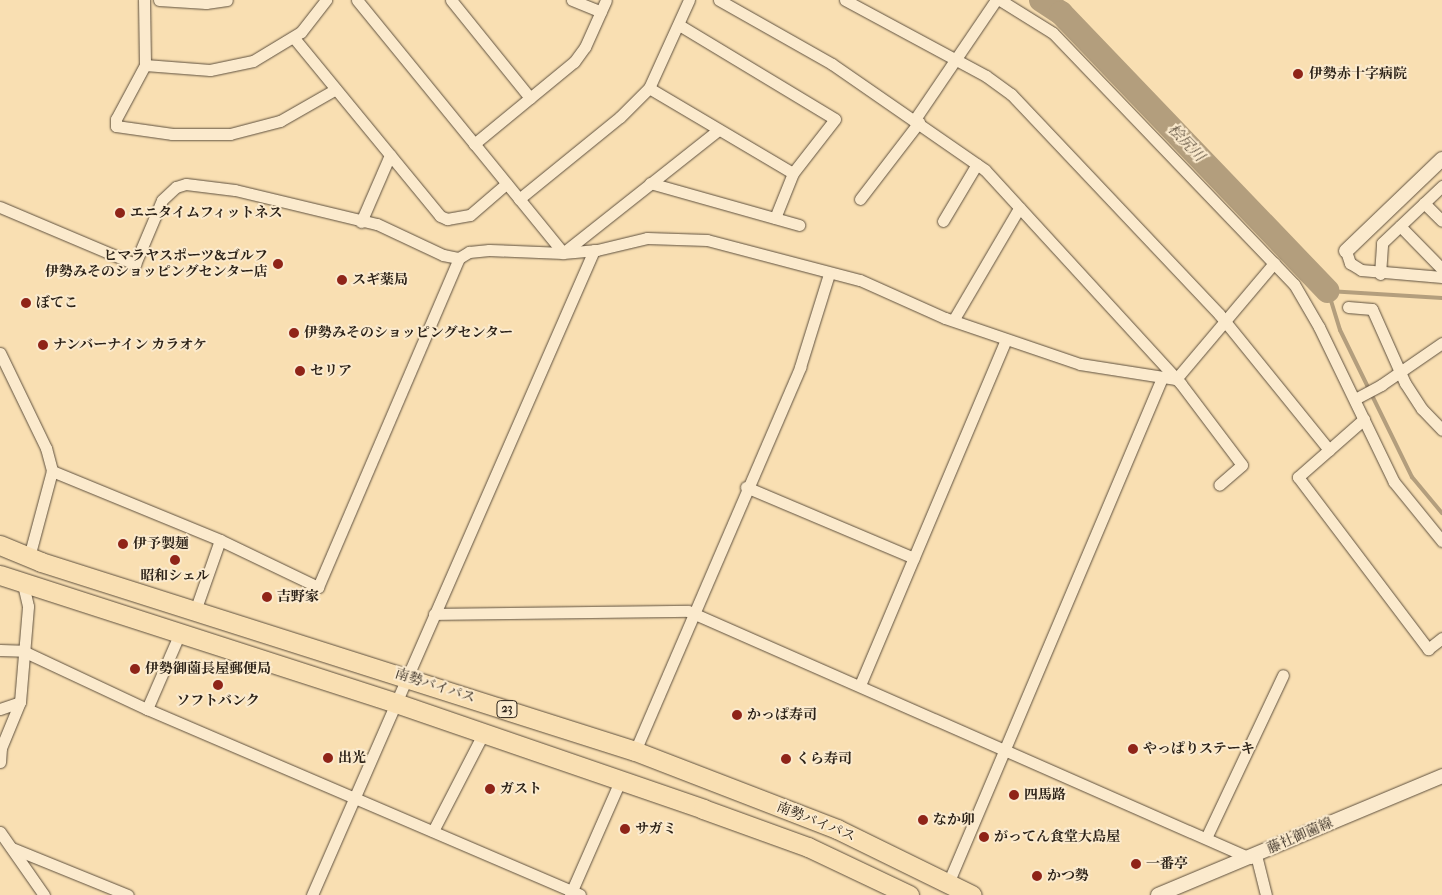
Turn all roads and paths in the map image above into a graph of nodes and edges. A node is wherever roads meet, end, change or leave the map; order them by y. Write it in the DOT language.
graph roads {
  1 [pos="144,0"];
  2 [pos="160,0"];
  3 [pos="227,0"];
  4 [pos="326,0"];
  5 [pos="357,0"];
  6 [pos="451,0"];
  7 [pos="572,0"];
  8 [pos="606,0"];
  9 [pos="689,0"];
  10 [pos="845,0"];
  11 [pos="996,0"];
  12 [pos="1000,0"];
  13 [pos="726,2"];
  14 [pos="601,12"];
  15 [pos="679,25"];
  16 [pos="294,38"];
  17 [pos="954,60"];
  18 [pos="145,65"];
  19 [pos="649,88"];
  20 [pos="336,89"];
  21 [pos="530,98"];
  22 [pos="917,121"];
  23 [pos="718,130"];
  24 [pos="474,144"];
  25 [pos="390,155"];
  26 [pos="1442,159"];
  27 [pos="977,164"];
  28 [pos="793,173"];
  29 [pos="650,183"];
  30 [pos="506,184"];
  31 [pos="1442,186"];
  32 [pos="519,199"];
  33 [pos="860,199"];
  34 [pos="1424,203"];
  35 [pos="0,207"];
  36 [pos="1019,208"];
  37 [pos="774,218"];
  38 [pos="943,221"];
  39 [pos="1442,221"];
  40 [pos="362,222"];
  41 [pos="799,225"];
  42 [pos="1400,226"];
  43 [pos="594,250"];
  44 [pos="1346,251"];
  45 [pos="563,253"];
  46 [pos="459,258"];
  47 [pos="1274,263"];
  48 [pos="1442,269"];
  49 [pos="829,274"];
  50 [pos="1380,274"];
  51 [pos="1442,277"];
  52 [pos="1348,307"];
  53 [pos="954,319"];
  54 [pos="1225,322"];
  55 [pos="1006,340"];
  56 [pos="1442,343"];
  57 [pos="0,354"];
  58 [pos="1400,370"];
  59 [pos="1162,378"];
  60 [pos="1176,379"];
  61 [pos="1360,396"];
  62 [pos="1364,419"];
  63 [pos="1441,425"];
  64 [pos="1330,450"];
  65 [pos="52,471"];
  66 [pos="1219,484"];
  67 [pos="746,487"];
  68 [pos="220,540"];
  69 [pos="1442,541"];
  70 [pos="0,545"];
  71 [pos="29,558"];
  72 [pos="914,558"];
  73 [pos="0,575"];
  74 [pos="23,584"];
  75 [pos="195,612"];
  76 [pos="692,613"];
  77 [pos="434,614"];
  78 [pos="179,635"];
  79 [pos="1442,638"];
  80 [pos="0,650"];
  81 [pos="23,651"];
  82 [pos="1283,676"];
  83 [pos="410,677"];
  84 [pos="860,685"];
  85 [pos="20,702"];
  86 [pos="396,702"];
  87 [pos="0,709"];
  88 [pos="147,709"];
  89 [pos="484,732"];
  90 [pos="1003,750"];
  91 [pos="635,751"];
  92 [pos="0,762"];
  93 [pos="1442,776"];
  94 [pos="620,781"];
  95 [pos="355,797"];
  96 [pos="433,831"];
  97 [pos="0,832"];
  98 [pos="1206,838"];
  99 [pos="12,848"];
  100 [pos="1253,856"];
  101 [pos="949,881"];
  102 [pos="574,894"];
  103 [pos="44,895"];
  104 [pos="128,895"];
  105 [pos="312,895"];
  106 [pos="909,895"];
  107 [pos="972,895"];
  108 [pos="1158,895"];
  109 [pos="1266,895"];
  1 -- 18 [label="street"];
  2 -- 3 [label="street"];
  4 -- 16 [label="street"];
  5 -- 24 [label="street"];
  6 -- 21 [label="street"];
  7 -- 14 [label="street"];
  8 -- 14 [label="street"];
  9 -- 15 [label="street"];
  10 -- 17 [label="street"];
  11 -- 17 [label="street"];
  12 -- 47 [label="street"];
  13 -- 22 [label="street"];
  14 -- 21 [label="street"];
  15 -- 19 [label="street"];
  15 -- 28 [label="street"];
  16 -- 18 [label="street"];
  16 -- 20 [label="street"];
  17 -- 22 [label="street"];
  17 -- 54 [label="street"];
  18 -- 20 [label="street"];
  19 -- 23 [label="street"];
  19 -- 32 [label="street"];
  20 -- 25 [label="street"];
  21 -- 24 [label="street"];
  22 -- 27 [label="street"];
  22 -- 33 [label="street"];
  23 -- 28 [label="street"];
  23 -- 29 [label="street"];
  24 -- 30 [label="street"];
  25 -- 30 [label="street"];
  25 -- 40 [label="street"];
  26 -- 44 [label="street"];
  27 -- 36 [label="street"];
  27 -- 38 [label="street"];
  28 -- 37 [label="street"];
  29 -- 37 [label="street"];
  29 -- 45 [label="street"];
  30 -- 32 [label="street"];
  31 -- 34 [label="street"];
  32 -- 45 [label="street"];
  34 -- 39 [label="street"];
  34 -- 42 [label="street"];
  35 -- 40 [label="street"];
  36 -- 53 [label="street"];
  36 -- 60 [label="street"];
  37 -- 41 [label="street"];
  40 -- 46 [label="street"];
  42 -- 48 [label="street"];
  42 -- 50 [label="street"];
  43 -- 45 [label="street"];
  43 -- 49 [label="street"];
  43 -- 77 [label="street"];
  44 -- 50 [label="street"];
  45 -- 46 [label="street"];
  46 -- 68 [label="street"];
  47 -- 54 [label="street"];
  47 -- 61 [label="street"];
  49 -- 53 [label="street"];
  49 -- 67 [label="street"];
  50 -- 51 [label="street"];
  52 -- 58 [label="street"];
  53 -- 55 [label="street"];
  54 -- 60 [label="street"];
  54 -- 64 [label="street"];
  55 -- 59 [label="street"];
  55 -- 72 [label="street"];
  56 -- 58 [label="street"];
  57 -- 65 [label="street"];
  58 -- 61 [label="street"];
  58 -- 63 [label="street"];
  59 -- 60 [label="street"];
  59 -- 90 [label="street"];
  60 -- 66 [label="street"];
  61 -- 62 [label="street"];
  62 -- 64 [label="street"];
  62 -- 69 [label="street"];
  64 -- 79 [label="street"];
  65 -- 68 [label="street"];
  65 -- 71 [label="street"];
  67 -- 72 [label="street"];
  67 -- 76 [label="street"];
  68 -- 75 [label="street"];
  70 -- 71 [label="highway, 南勢バイパス / 23"];
  71 -- 75 [label="highway, 南勢バイパス / 23"];
  72 -- 84 [label="street"];
  73 -- 74 [label="highway, 南勢バイパス / 23"];
  74 -- 78 [label="highway, 南勢バイパス / 23"];
  74 -- 81 [label="street"];
  75 -- 83 [label="highway, 南勢バイパス / 23"];
  76 -- 77 [label="street"];
  76 -- 84 [label="street"];
  76 -- 91 [label="street"];
  77 -- 83 [label="street"];
  78 -- 86 [label="highway, 南勢バイパス / 23"];
  78 -- 88 [label="street"];
  80 -- 81 [label="street"];
  81 -- 85 [label="street"];
  81 -- 88 [label="street"];
  82 -- 98 [label="street"];
  83 -- 86 [label="street"];
  83 -- 91 [label="highway, 南勢バイパス / 23"];
  84 -- 90 [label="street"];
  85 -- 87 [label="street"];
  85 -- 92 [label="street"];
  86 -- 89 [label="highway, 南勢バイパス / 23"];
  86 -- 95 [label="street"];
  88 -- 95 [label="street"];
  89 -- 94 [label="highway, 南勢バイパス / 23"];
  89 -- 96 [label="street"];
  90 -- 98 [label="street"];
  90 -- 101 [label="street"];
  91 -- 101 [label="highway, 南勢バイパス / 23"];
  93 -- 100 [label="street, 藤社御薗線"];
  94 -- 102 [label="street"];
  94 -- 106 [label="highway, 南勢バイパス / 23"];
  95 -- 96 [label="street"];
  95 -- 105 [label="street"];
  96 -- 102 [label="street"];
  97 -- 99 [label="street"];
  98 -- 100 [label="street"];
  99 -- 103 [label="street"];
  99 -- 104 [label="street"];
  100 -- 108 [label="street, 藤社御薗線"];
  100 -- 109 [label="street"];
  101 -- 107 [label="highway, 南勢バイパス / 23"];
}
